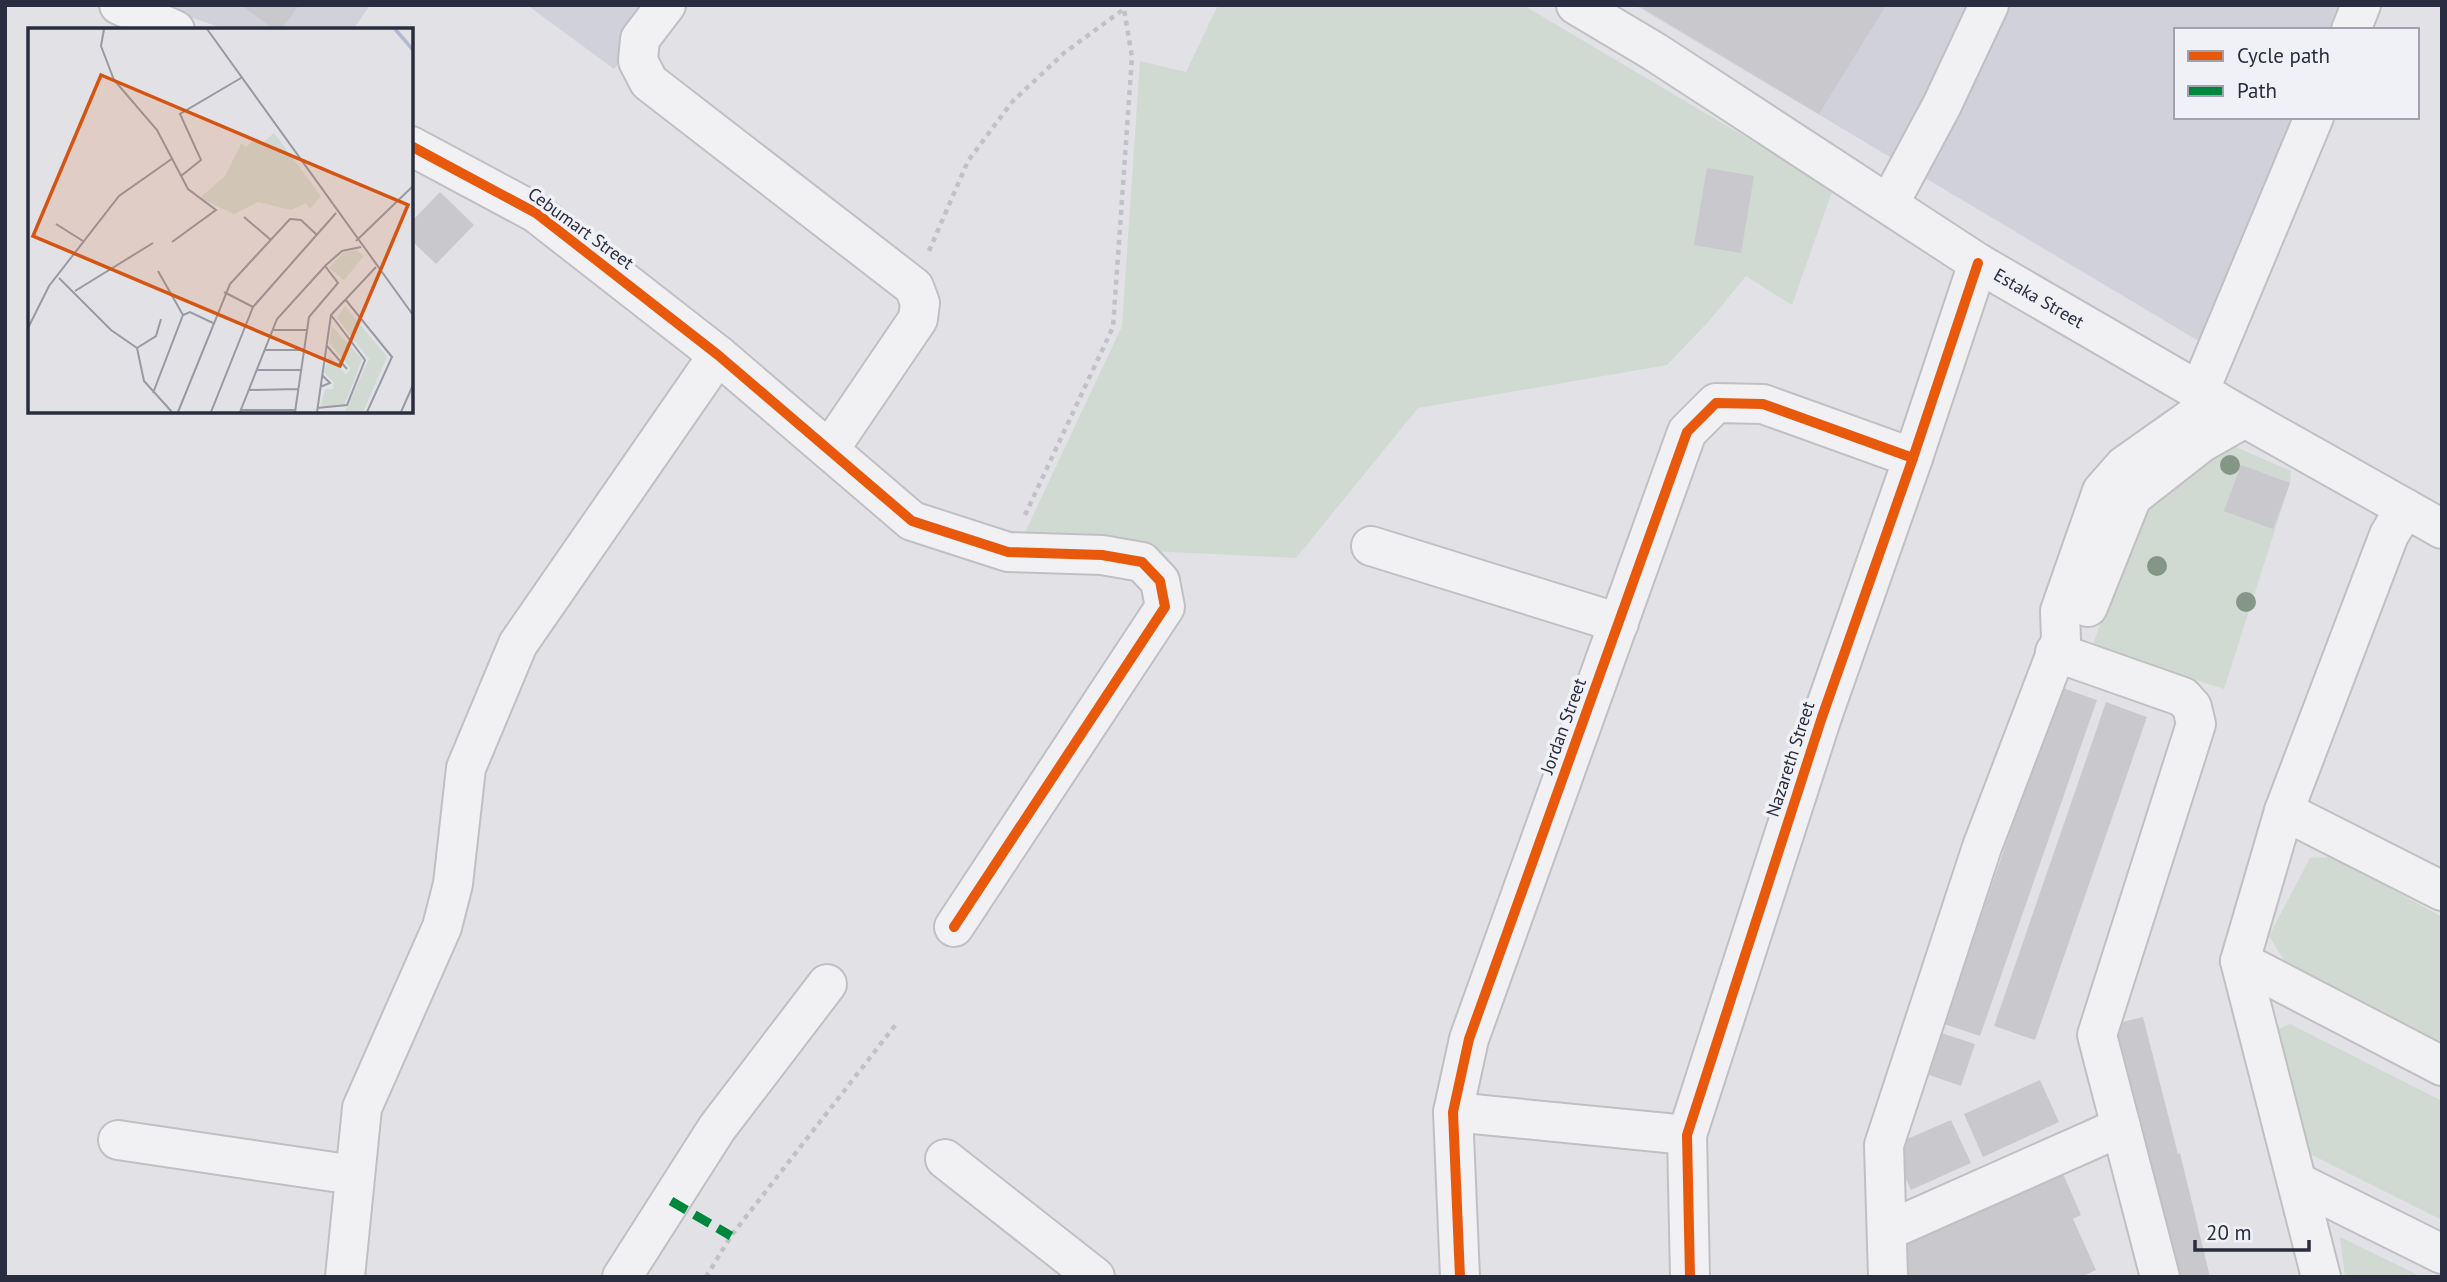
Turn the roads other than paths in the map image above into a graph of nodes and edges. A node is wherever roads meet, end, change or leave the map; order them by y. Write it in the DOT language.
graph roads {
  1 [pos="119,5"];
  2 [pos="666,5"];
  3 [pos="1576,5"];
  4 [pos="1989,5"];
  5 [pos="2361,5"];
  6 [pos="171,28"];
  7 [pos="2352,28"];
  8 [pos="2313,119"];
  9 [pos="413,147"];
  10 [pos="1889,205"];
  11 [pos="1978,263"];
  12 [pos="719,355"];
  13 [pos="2220,404"];
  14 [pos="828,450"];
  15 [pos="1913,458"];
  16 [pos="2405,508"];
  17 [pos="2442,528"];
  18 [pos="1371,547"];
  19 [pos="1619,623"];
  20 [pos="2058,646"];
  21 [pos="2284,811"];
  22 [pos="2442,891"];
  23 [pos="954,927"];
  24 [pos="2240,961"];
  25 [pos="827,984"];
  26 [pos="2442,1066"];
  27 [pos="1453,1112"];
  28 [pos="2121,1127"];
  29 [pos="1687,1135"];
  30 [pos="118,1139"];
  31 [pos="945,1159"];
  32 [pos="354,1175"];
  33 [pos="2297,1182"];
  34 [pos="1886,1231"];
  35 [pos="2442,1254"];
  36 [pos="2154,1275"];
  37 [pos="345,1277"];
  38 [pos="622,1277"];
  39 [pos="1095,1277"];
  40 [pos="1460,1277"];
  41 [pos="1690,1277"];
  42 [pos="1888,1277"];
  43 [pos="2321,1277"];
  1 -- 6 [label="street"];
  2 -- 14 [label="street"];
  3 -- 10 [label="street, Estaka Street"];
  4 -- 10 [label="street"];
  5 -- 7 [label="street"];
  8 -- 13 [label="street"];
  9 -- 12 [label="street, Cebumart Street"];
  10 -- 11 [label="street, Estaka Street"];
  11 -- 13 [label="street, Estaka Street"];
  11 -- 15 [label="street, Nazareth Street"];
  12 -- 14 [label="street, Cebumart Street"];
  12 -- 32 [label="street"];
  13 -- 16 [label="street, Estaka Street"];
  13 -- 20 [label="street"];
  14 -- 23 [label="street, Cebumart Street"];
  15 -- 19 [label="street, Jordan Street"];
  15 -- 29 [label="street, Nazareth Street"];
  16 -- 17 [label="street, Estaka Street"];
  16 -- 21 [label="street"];
  18 -- 19 [label="street"];
  19 -- 27 [label="street, Jordan Street"];
  20 -- 28 [label="street"];
  20 -- 34 [label="street"];
  21 -- 22 [label="street"];
  21 -- 24 [label="street"];
  24 -- 26 [label="street"];
  24 -- 33 [label="street"];
  25 -- 38 [label="street"];
  27 -- 29 [label="street"];
  27 -- 40 [label="street, Jordan Street"];
  28 -- 34 [label="street"];
  28 -- 36 [label="street"];
  29 -- 41 [label="street, Nazareth Street"];
  30 -- 32 [label="street"];
  31 -- 39 [label="street"];
  32 -- 37 [label="street"];
  33 -- 35 [label="street"];
  33 -- 43 [label="street"];
  34 -- 42 [label="street"];
}
